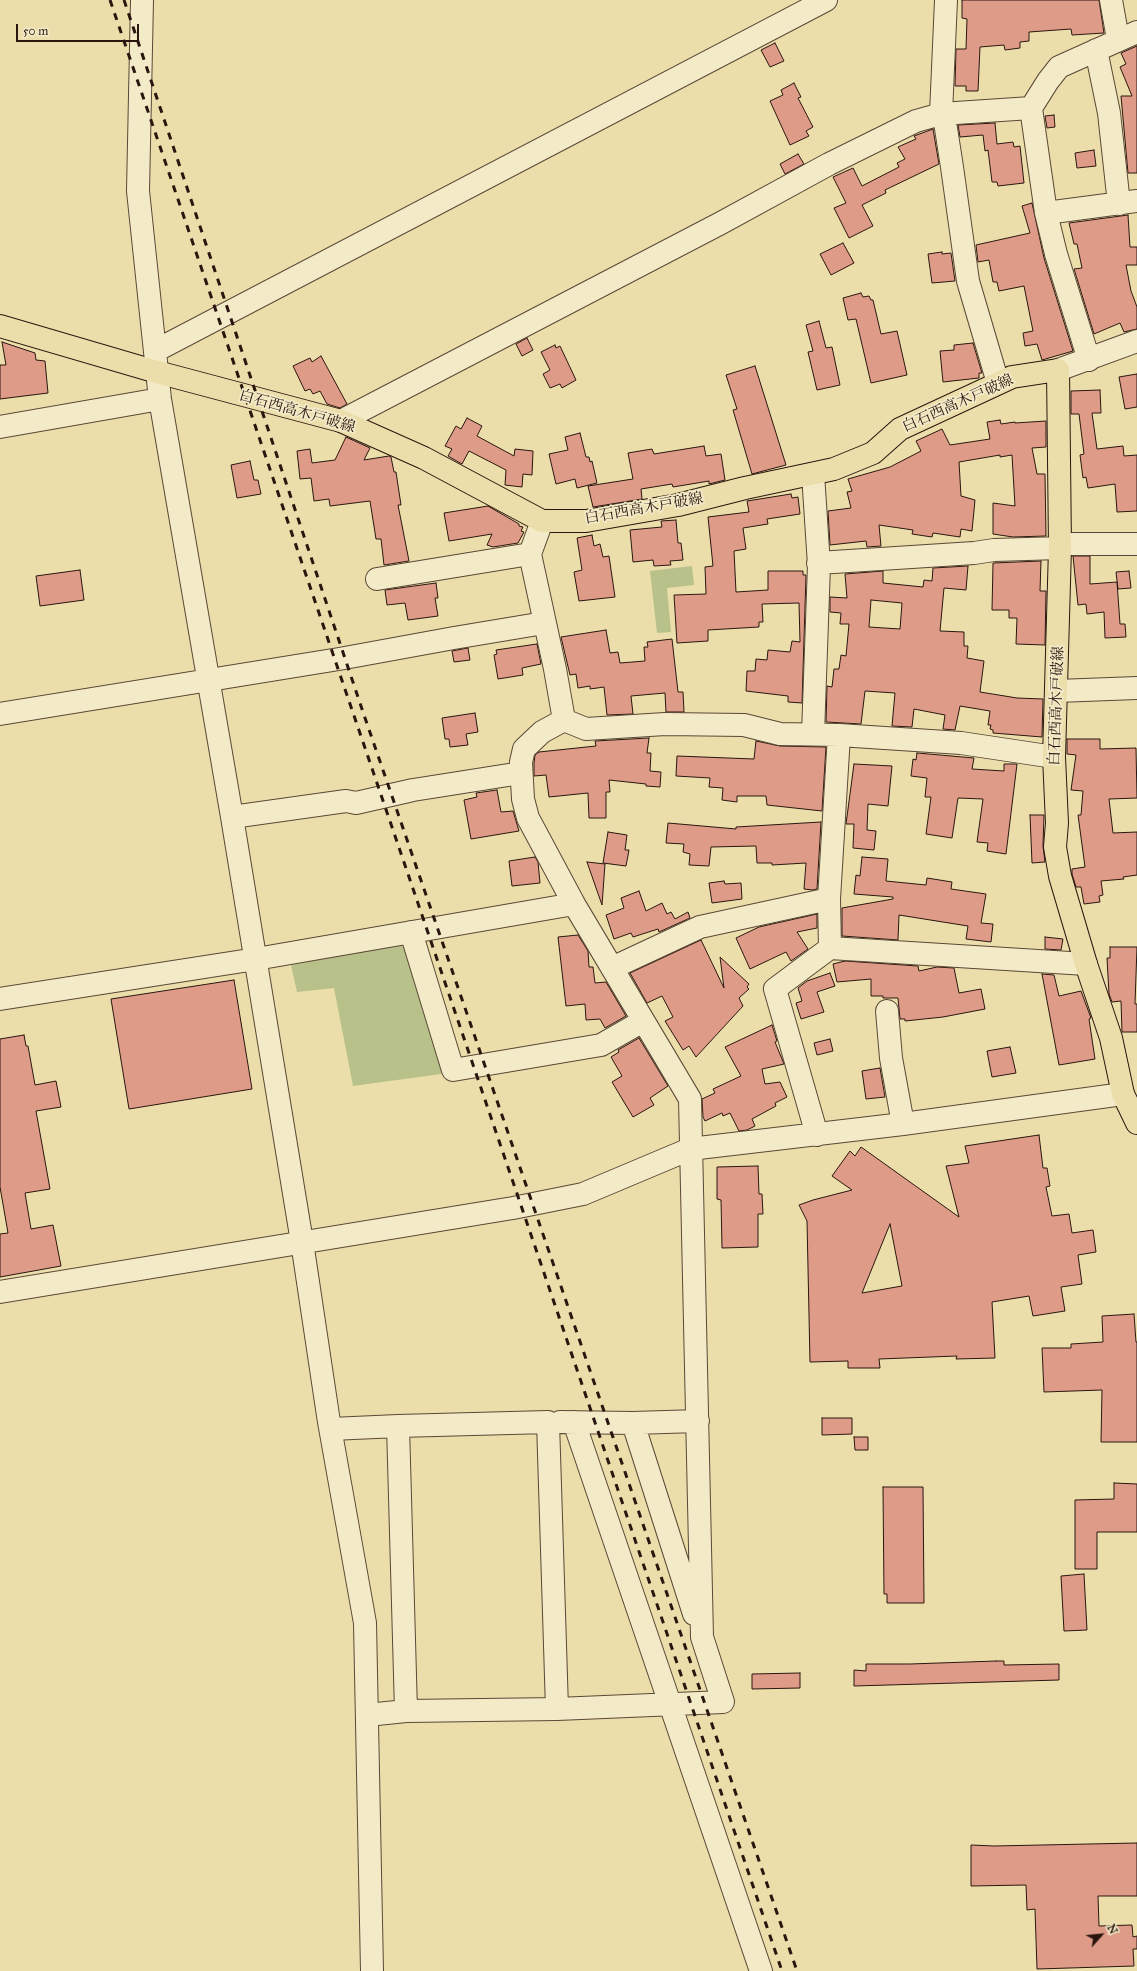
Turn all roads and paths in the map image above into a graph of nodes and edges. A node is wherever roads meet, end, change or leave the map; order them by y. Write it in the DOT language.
graph roads {
  1 [pos="142,0"];
  2 [pos="826,0"];
  3 [pos="946,0"];
  4 [pos="1111,0"];
  5 [pos="1128,35"];
  6 [pos="1096,50"];
  7 [pos="1031,108"];
  8 [pos="941,114"];
  9 [pos="1128,202"];
  10 [pos="1046,213"];
  11 [pos="0,326"];
  12 [pos="1137,341"];
  13 [pos="1089,360"];
  14 [pos="156,362"];
  15 [pos="1058,370"];
  16 [pos="998,383"];
  17 [pos="160,399"];
  18 [pos="341,421"];
  19 [pos="0,427"];
  20 [pos="813,474"];
  21 [pos="542,521"];
  22 [pos="1137,544"];
  23 [pos="1060,546"];
  24 [pos="530,554"];
  25 [pos="818,563"];
  26 [pos="376,579"];
  27 [pos="544,623"];
  28 [pos="208,680"];
  29 [pos="1137,688"];
  30 [pos="1057,691"];
  31 [pos="0,714"];
  32 [pos="564,720"];
  33 [pos="813,734"];
  34 [pos="839,735"];
  35 [pos="1054,757"];
  36 [pos="522,773"];
  37 [pos="232,817"];
  38 [pos="829,899"];
  39 [pos="574,904"];
  40 [pos="411,932"];
  41 [pos="830,948"];
  42 [pos="256,959"];
  43 [pos="1086,964"];
  44 [pos="612,968"];
  45 [pos="0,999"];
  46 [pos="887,1011"];
  47 [pos="643,1021"];
  48 [pos="1123,1094"];
  49 [pos="1137,1123"];
  50 [pos="902,1124"];
  51 [pos="817,1134"];
  52 [pos="690,1150"];
  53 [pos="302,1242"];
  54 [pos="0,1292"];
  55 [pos="698,1421"];
  56 [pos="548,1422"];
  57 [pos="574,1422"];
  58 [pos="633,1423"];
  59 [pos="398,1426"];
  60 [pos="331,1429"];
  61 [pos="702,1637"];
  62 [pos="671,1704"];
  63 [pos="557,1709"];
  64 [pos="406,1710"];
  65 [pos="367,1715"];
  66 [pos="372,1971"];
  67 [pos="761,1971"];
  1 -- 14 [label="street"];
  2 -- 14 [label="street"];
  3 -- 8 [label="street"];
  4 -- 5 [label="street"];
  5 -- 6 [label="street"];
  6 -- 7 [label="street"];
  6 -- 9 [label="street"];
  7 -- 8 [label="street"];
  7 -- 10 [label="street"];
  8 -- 16 [label="street"];
  8 -- 18 [label="street"];
  9 -- 10 [label="street"];
  10 -- 13 [label="street"];
  11 -- 14 [label="main road, 白石西高木戸破線"];
  12 -- 13 [label="street"];
  13 -- 15 [label="street"];
  14 -- 17 [label="street"];
  14 -- 18 [label="main road, 白石西高木戸破線"];
  15 -- 16 [label="main road, 白石西高木戸破線"];
  15 -- 23 [label="main road, 白石西高木戸破線"];
  16 -- 20 [label="main road, 白石西高木戸破線"];
  17 -- 19 [label="street"];
  17 -- 28 [label="street"];
  18 -- 21 [label="main road, 白石西高木戸破線"];
  20 -- 21 [label="main road, 白石西高木戸破線"];
  20 -- 25 [label="street"];
  21 -- 24 [label="street"];
  22 -- 23 [label="street"];
  23 -- 25 [label="street"];
  23 -- 30 [label="main road, 白石西高木戸破線"];
  24 -- 26 [label="street"];
  24 -- 27 [label="street"];
  25 -- 33 [label="street"];
  27 -- 28 [label="street"];
  27 -- 32 [label="street"];
  28 -- 31 [label="street"];
  28 -- 37 [label="street"];
  29 -- 30 [label="street"];
  30 -- 35 [label="main road, 白石西高木戸破線"];
  32 -- 33 [label="street"];
  32 -- 36 [label="street"];
  33 -- 34 [label="street"];
  34 -- 35 [label="street"];
  34 -- 38 [label="street"];
  35 -- 43 [label="main road, 白石西高木戸破線"];
  36 -- 37 [label="street"];
  36 -- 39 [label="street"];
  37 -- 42 [label="street"];
  38 -- 41 [label="street"];
  38 -- 44 [label="street"];
  39 -- 40 [label="street"];
  39 -- 44 [label="street"];
  40 -- 42 [label="street"];
  40 -- 47 [label="street"];
  41 -- 43 [label="street"];
  41 -- 51 [label="street"];
  42 -- 45 [label="street"];
  42 -- 53 [label="street"];
  43 -- 48 [label="main road, 白石西高木戸破線"];
  44 -- 47 [label="street"];
  46 -- 50 [label="street"];
  47 -- 52 [label="street"];
  48 -- 49 [label="main road, 白石西高木戸破線"];
  48 -- 50 [label="street"];
  50 -- 51 [label="street"];
  51 -- 52 [label="street"];
  52 -- 53 [label="street"];
  52 -- 55 [label="street"];
  53 -- 54 [label="street"];
  53 -- 60 [label="street"];
  55 -- 58 [label="street"];
  55 -- 61 [label="street"];
  56 -- 57 [label="street"];
  56 -- 59 [label="street"];
  56 -- 63 [label="street"];
  57 -- 58 [label="street"];
  57 -- 62 [label="street"];
  58 -- 61 [label="street"];
  59 -- 60 [label="street"];
  59 -- 64 [label="street"];
  60 -- 65 [label="street"];
  61 -- 62 [label="street"];
  62 -- 63 [label="street"];
  62 -- 67 [label="street"];
  63 -- 64 [label="street"];
  64 -- 65 [label="street"];
  65 -- 66 [label="street"];
}
